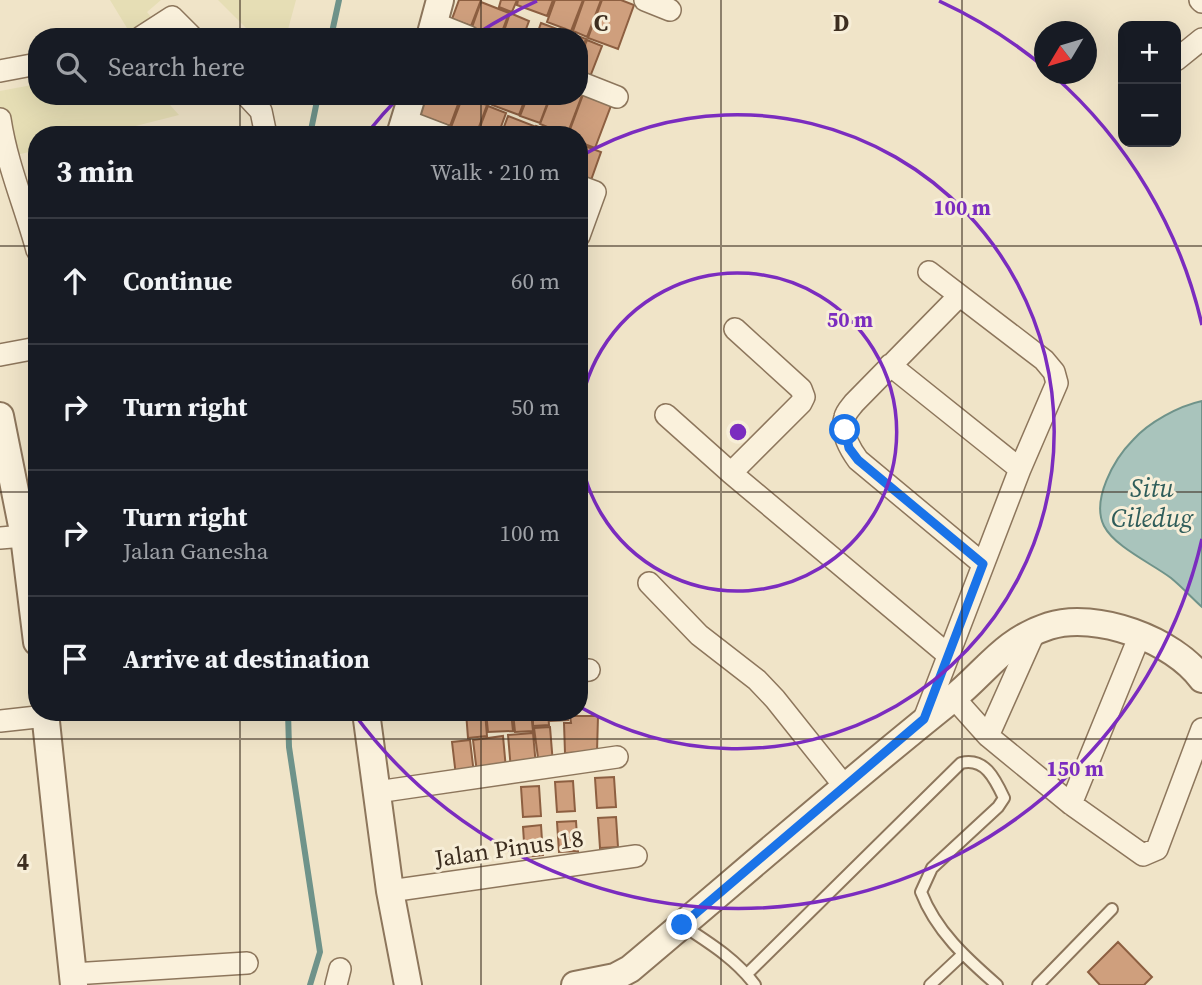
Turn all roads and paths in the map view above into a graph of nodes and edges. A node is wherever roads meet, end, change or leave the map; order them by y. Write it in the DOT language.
graph roads {
  1 [pos="645,0"];
  2 [pos="670,9"];
  3 [pos="435,20"];
  4 [pos="155,28"];
  5 [pos="183,28"];
  6 [pos="451,28"];
  7 [pos="1202,38"];
  8 [pos="1181,56"];
  9 [pos="28,66"];
  10 [pos="0,71"];
  11 [pos="588,86"];
  12 [pos="617,97"];
  13 [pos="255,105"];
  14 [pos="405,117"];
  15 [pos="0,119"];
  16 [pos="264,126"];
  17 [pos="424,126"];
  18 [pos="28,202"];
  19 [pos="929,272"];
  20 [pos="959,296"];
  21 [pos="734,329"];
  22 [pos="28,350"];
  23 [pos="0,355"];
  24 [pos="890,365"];
  25 [pos="666,415"];
  26 [pos="0,416"];
  27 [pos="1020,469"];
  28 [pos="731,473"];
  29 [pos="12,537"];
  30 [pos="983,564"];
  31 [pos="649,583"];
  32 [pos="28,604"];
  33 [pos="1034,633"];
  34 [pos="1140,635"];
  35 [pos="947,653"];
  36 [pos="1202,679"];
  37 [pos="954,698"];
  38 [pos="28,717"];
  39 [pos="924,719"];
  40 [pos="46,721"];
  41 [pos="367,721"];
  42 [pos="0,722"];
  43 [pos="1202,729"];
  44 [pos="988,736"];
  45 [pos="617,757"];
  46 [pos="846,788"];
  47 [pos="377,792"];
  48 [pos="1071,804"];
  49 [pos="636,856"];
  50 [pos="390,891"];
  51 [pos="1112,909"];
  52 [pos="682,925"];
  53 [pos="962,955"];
  54 [pos="247,963"];
  55 [pos="747,974"];
  56 [pos="73,979"];
  57 [pos="408,985"];
  58 [pos="575,985"];
  59 [pos="755,985"];
  60 [pos="930,985"];
  61 [pos="997,985"];
  62 [pos="1038,985"];
  1 -- 2 [label="street"];
  3 -- 6 [label="street"];
  4 -- 5 [label="street"];
  7 -- 8 [label="street"];
  9 -- 10 [label="street"];
  11 -- 12 [label="street"];
  13 -- 16 [label="street"];
  14 -- 17 [label="street"];
  15 -- 18 [label="street"];
  19 -- 20 [label="street"];
  20 -- 24 [label="street"];
  20 -- 27 [label="street"];
  21 -- 28 [label="street"];
  22 -- 23 [label="street"];
  24 -- 27 [label="street"];
  24 -- 30 [label="street"];
  25 -- 28 [label="street"];
  26 -- 29 [label="street"];
  27 -- 30 [label="street"];
  28 -- 35 [label="street"];
  29 -- 32 [label="street"];
  30 -- 35 [label="street"];
  31 -- 46 [label="street"];
  33 -- 34 [label="street"];
  33 -- 37 [label="street"];
  33 -- 44 [label="street"];
  34 -- 36 [label="street"];
  34 -- 48 [label="street"];
  35 -- 39 [label="street"];
  37 -- 39 [label="street"];
  37 -- 44 [label="street"];
  38 -- 42 [label="street"];
  39 -- 46 [label="street"];
  40 -- 56 [label="street"];
  41 -- 47 [label="street"];
  43 -- 48 [label="street"];
  44 -- 48 [label="street"];
  45 -- 47 [label="street"];
  46 -- 52 [label="street"];
  47 -- 50 [label="street"];
  49 -- 50 [label="street, Jalan Pinus 18"];
  50 -- 57 [label="street"];
  51 -- 62 [label="lane"];
  52 -- 55 [label="lane"];
  52 -- 58 [label="street"];
  53 -- 55 [label="lane"];
  53 -- 60 [label="lane"];
  53 -- 61 [label="lane"];
  54 -- 56 [label="street"];
  55 -- 59 [label="lane"];
}
